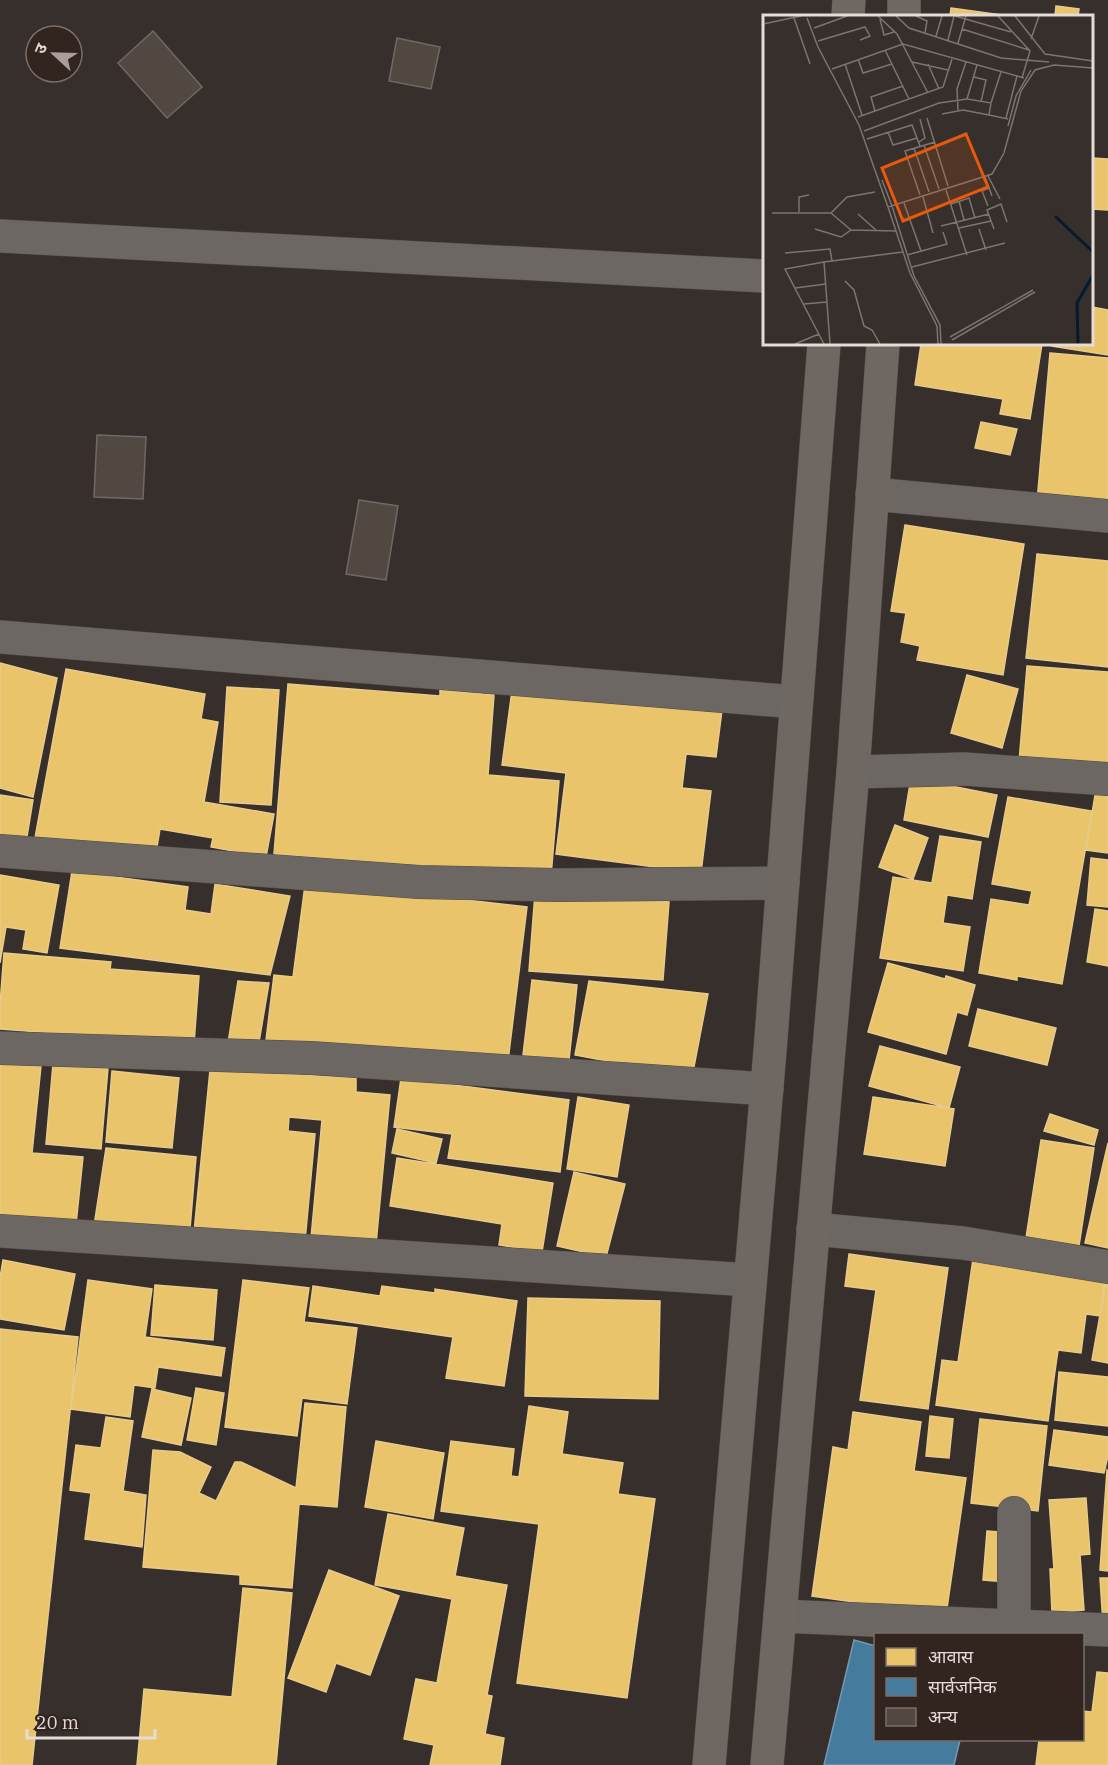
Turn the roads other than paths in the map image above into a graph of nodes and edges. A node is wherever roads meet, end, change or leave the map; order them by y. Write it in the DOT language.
graph roads {
  1 [pos="849,0"];
  2 [pos="848,15"];
  3 [pos="0,236"];
  4 [pos="763,276"];
  5 [pos="824,345"];
  6 [pos="883,345"];
  7 [pos="872,494"];
  8 [pos="1108,516"];
  9 [pos="0,637"];
  10 [pos="796,702"];
  11 [pos="853,772"];
  12 [pos="1108,779"];
  13 [pos="0,851"];
  14 [pos="783,883"];
  15 [pos="0,1048"];
  16 [pos="767,1089"];
  17 [pos="813,1229"];
  18 [pos="0,1231"];
  19 [pos="1108,1267"];
  20 [pos="750,1280"];
  21 [pos="1014,1513"];
  22 [pos="780,1616"];
  23 [pos="1014,1626"];
  24 [pos="1108,1630"];
  25 [pos="709,1765"];
  26 [pos="767,1765"];
  1 -- 2 [label="main road"];
  3 -- 4 [label="street"];
  5 -- 10 [label="main road"];
  6 -- 7 [label="main road"];
  7 -- 8 [label="street"];
  7 -- 11 [label="main road"];
  9 -- 10 [label="street"];
  10 -- 14 [label="main road"];
  11 -- 12 [label="street"];
  11 -- 17 [label="main road"];
  13 -- 14 [label="street"];
  14 -- 16 [label="main road"];
  15 -- 16 [label="street"];
  16 -- 20 [label="main road"];
  17 -- 19 [label="street"];
  17 -- 22 [label="main road"];
  18 -- 20 [label="street"];
  20 -- 25 [label="main road"];
  21 -- 23 [label="street"];
  22 -- 23 [label="street"];
  22 -- 26 [label="main road"];
  23 -- 24 [label="street"];
}
